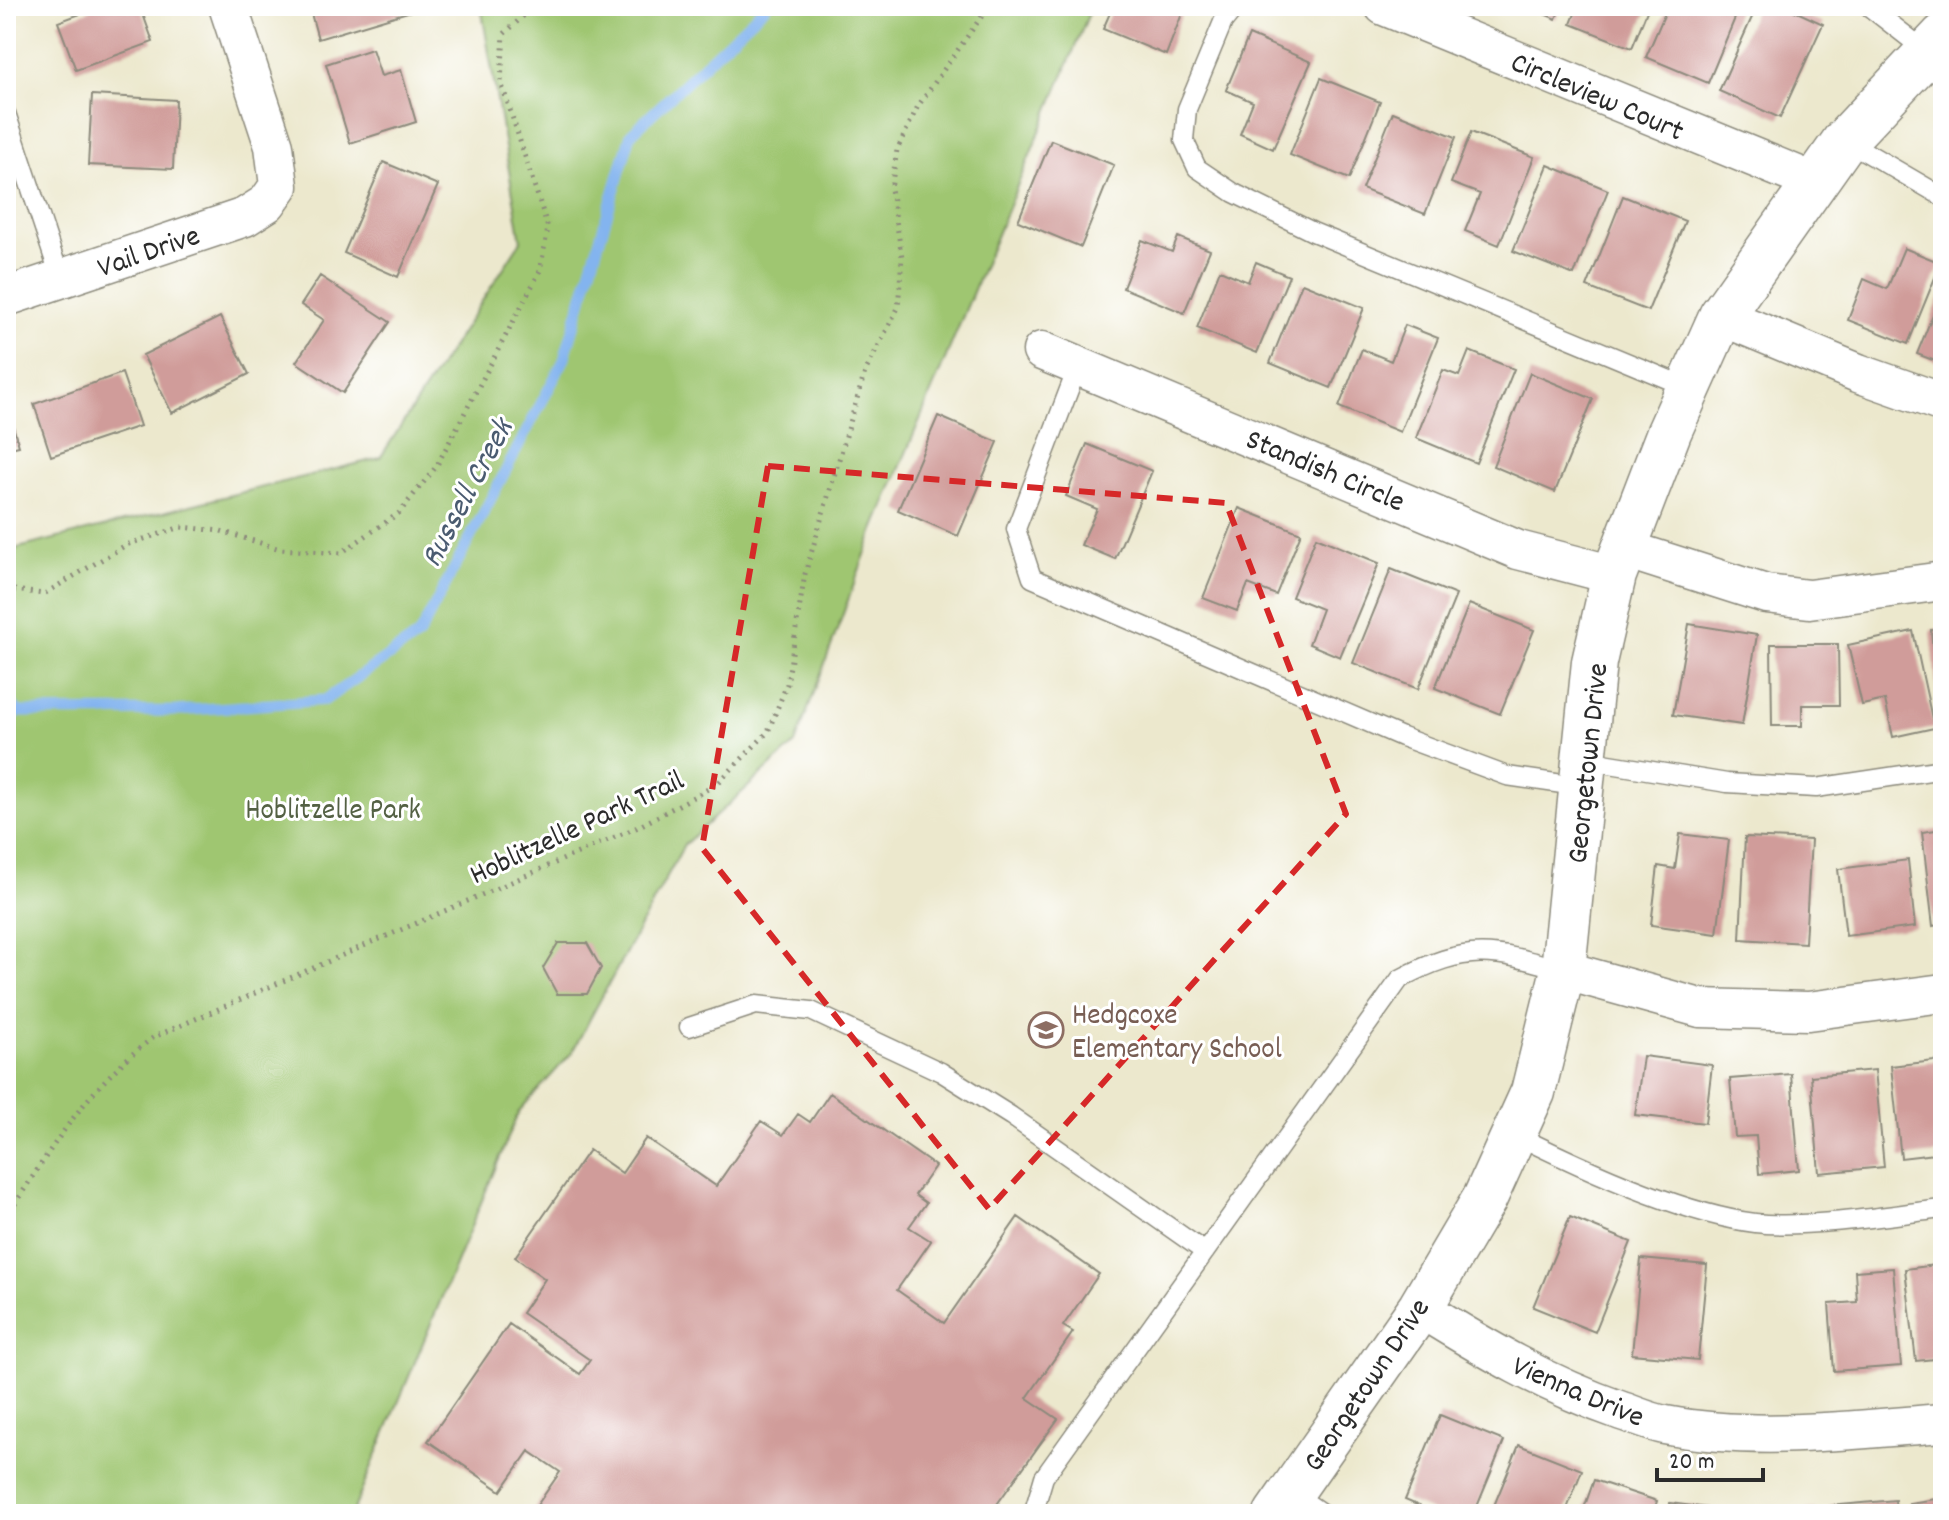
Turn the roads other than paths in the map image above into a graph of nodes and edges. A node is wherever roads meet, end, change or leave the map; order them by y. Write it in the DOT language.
graph roads {
  1 [pos="228,6"];
  2 [pos="1236,6"];
  3 [pos="1384,6"];
  4 [pos="1868,6"];
  5 [pos="1935,44"];
  6 [pos="6,113"];
  7 [pos="1845,140"];
  8 [pos="1814,182"];
  9 [pos="1943,197"];
  10 [pos="61,280"];
  11 [pos="6,297"];
  12 [pos="1721,316"];
  13 [pos="1042,351"];
  14 [pos="1078,366"];
  15 [pos="1689,388"];
  16 [pos="1943,403"];
  17 [pos="1618,561"];
  18 [pos="1943,581"];
  19 [pos="1943,769"];
  20 [pos="1584,773"];
  21 [pos="1563,970"];
  22 [pos="1943,993"];
  23 [pos="689,1027"];
  24 [pos="1514,1134"];
  25 [pos="1943,1209"];
  26 [pos="1205,1252"];
  27 [pos="1420,1308"];
  28 [pos="1943,1423"];
  29 [pos="1297,1507"];
  30 [pos="1033,1514"];
  1 -- 10 [label="street, Vail Drive"];
  2 -- 15 [label="lane"];
  3 -- 8 [label="street, Circleview Court"];
  4 -- 5 [label="lane"];
  5 -- 7 [label="street, Georgetown Drive"];
  6 -- 10 [label="lane"];
  7 -- 8 [label="street, Georgetown Drive"];
  7 -- 9 [label="lane"];
  8 -- 12 [label="street, Georgetown Drive"];
  10 -- 11 [label="street, Vail Drive"];
  12 -- 15 [label="street, Georgetown Drive"];
  12 -- 16 [label="street"];
  13 -- 14 [label="street, Standish Circle"];
  14 -- 17 [label="street, Standish Circle"];
  14 -- 20 [label="lane"];
  15 -- 17 [label="street, Georgetown Drive"];
  17 -- 18 [label="street, Standish Circle"];
  17 -- 20 [label="street, Georgetown Drive"];
  19 -- 20 [label="lane"];
  20 -- 21 [label="street, Georgetown Drive"];
  21 -- 22 [label="street"];
  21 -- 24 [label="street, Georgetown Drive"];
  21 -- 26 [label="lane"];
  23 -- 26 [label="lane"];
  24 -- 25 [label="lane"];
  24 -- 27 [label="street, Georgetown Drive"];
  26 -- 30 [label="lane"];
  27 -- 28 [label="street, Vienna Drive"];
  27 -- 29 [label="street, Georgetown Drive"];
}
